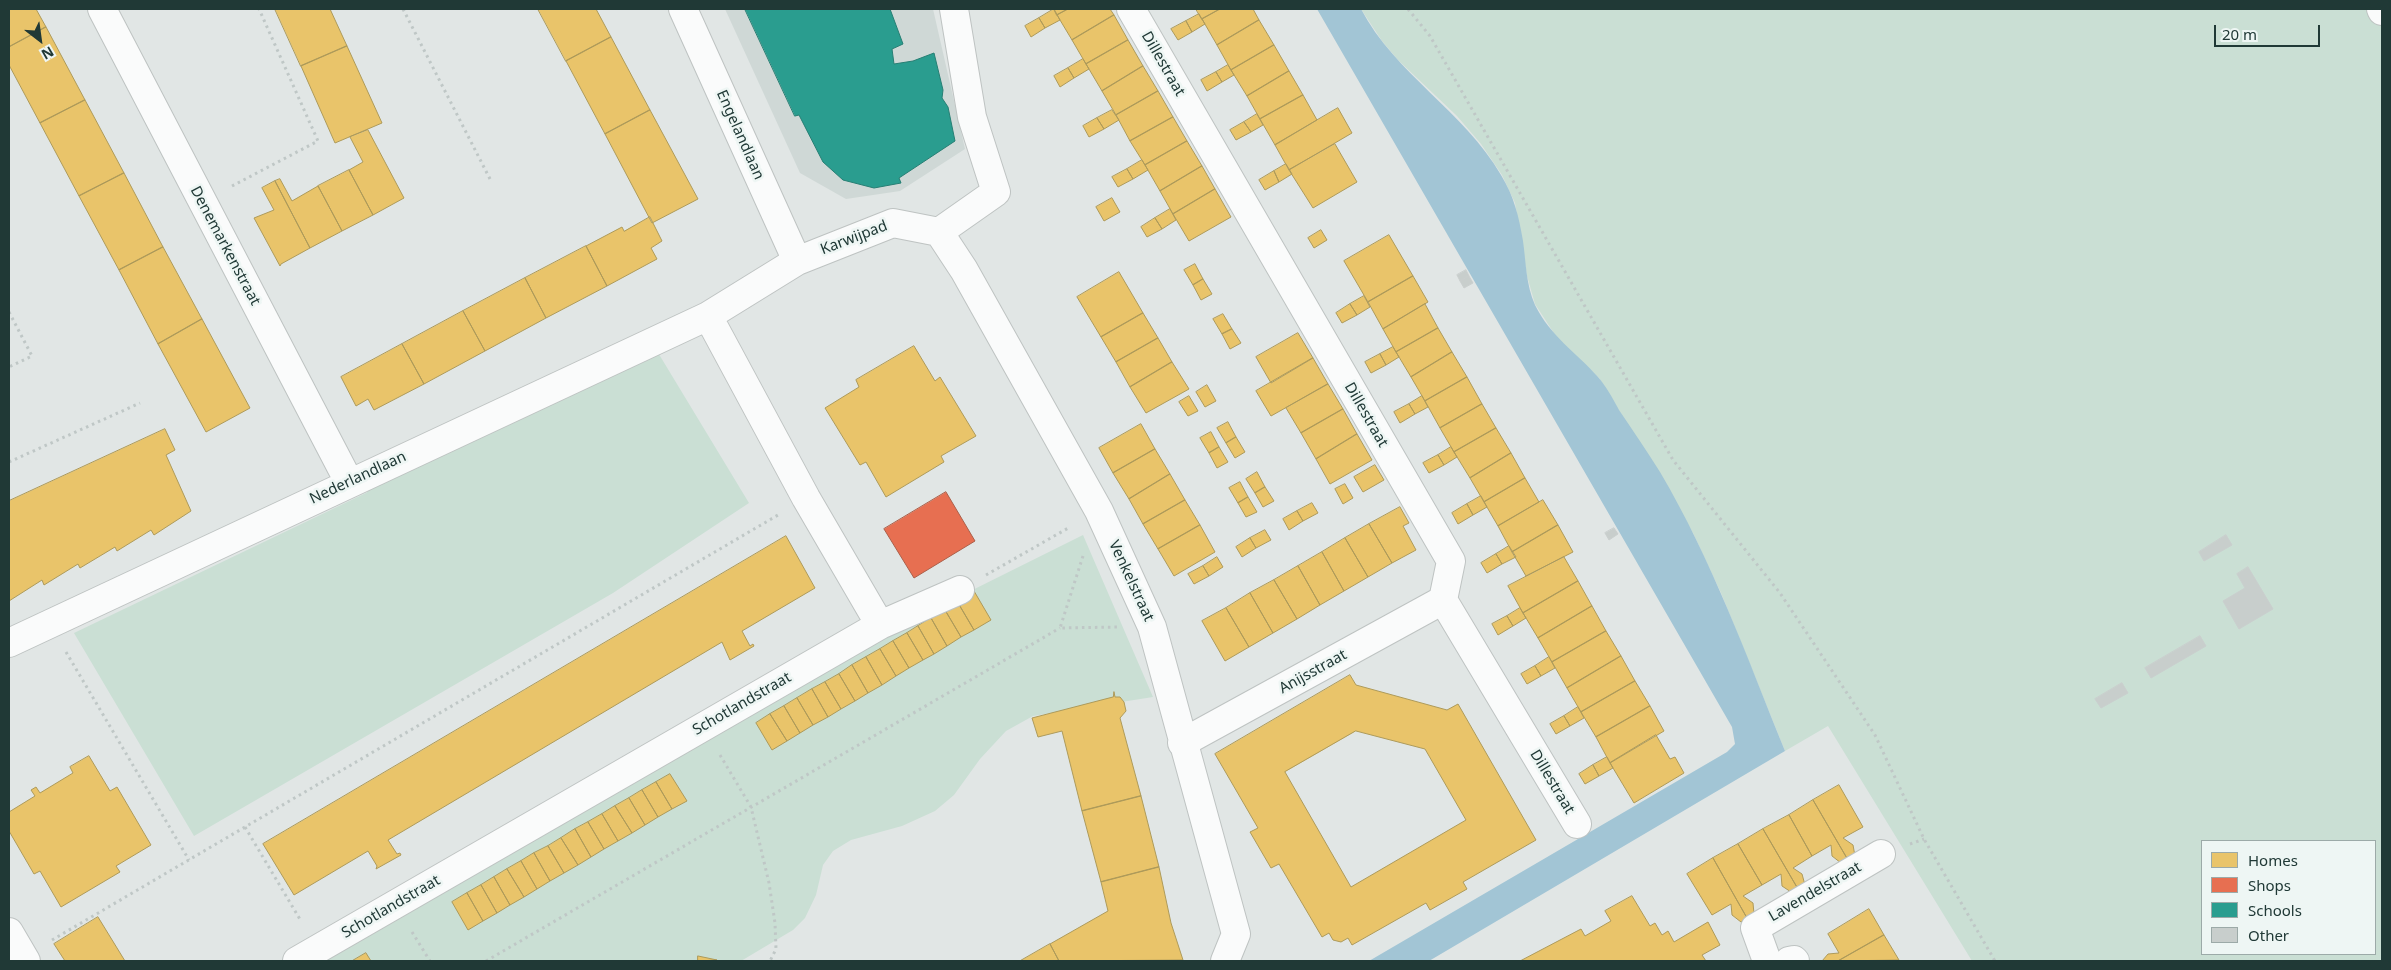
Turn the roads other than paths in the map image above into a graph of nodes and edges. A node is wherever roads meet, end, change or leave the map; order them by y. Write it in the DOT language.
graph roads {
  1 [pos="102,9"];
  2 [pos="682,9"];
  3 [pos="954,9"];
  4 [pos="1131,9"];
  5 [pos="938,232"];
  6 [pos="797,261"];
  7 [pos="708,316"];
  8 [pos="349,482"];
  9 [pos="960,590"];
  10 [pos="1444,600"];
  11 [pos="880,624"];
  12 [pos="9,643"];
  13 [pos="1182,744"];
  14 [pos="1577,824"];
  15 [pos="1882,854"];
  16 [pos="9,932"];
  17 [pos="308,955"];
  18 [pos="25,959"];
  19 [pos="1224,961"];
  20 [pos="1767,961"];
  21 [pos="1788,961"];
  22 [pos="1795,961"];
  1 -- 8 [label="street, Denemarkenstraat"];
  2 -- 6 [label="street, Engelandlaan"];
  3 -- 5 [label="street"];
  4 -- 10 [label="street, Dillestraat"];
  5 -- 6 [label="street, Karwijpad"];
  5 -- 13 [label="street, Venkelstraat"];
  6 -- 7 [label="street, Karwijpad"];
  7 -- 8 [label="street, Nederlandlaan"];
  7 -- 11 [label="street"];
  8 -- 12 [label="street, Nederlandlaan"];
  9 -- 11 [label="street, Schotlandstraat"];
  10 -- 13 [label="street, Anijsstraat"];
  10 -- 14 [label="street, Dillestraat"];
  11 -- 17 [label="street, Schotlandstraat"];
  13 -- 19 [label="street, Venkelstraat"];
  15 -- 20 [label="street, Lavendelstraat"];
  16 -- 18 [label="street"];
  21 -- 22 [label="street"];
}
